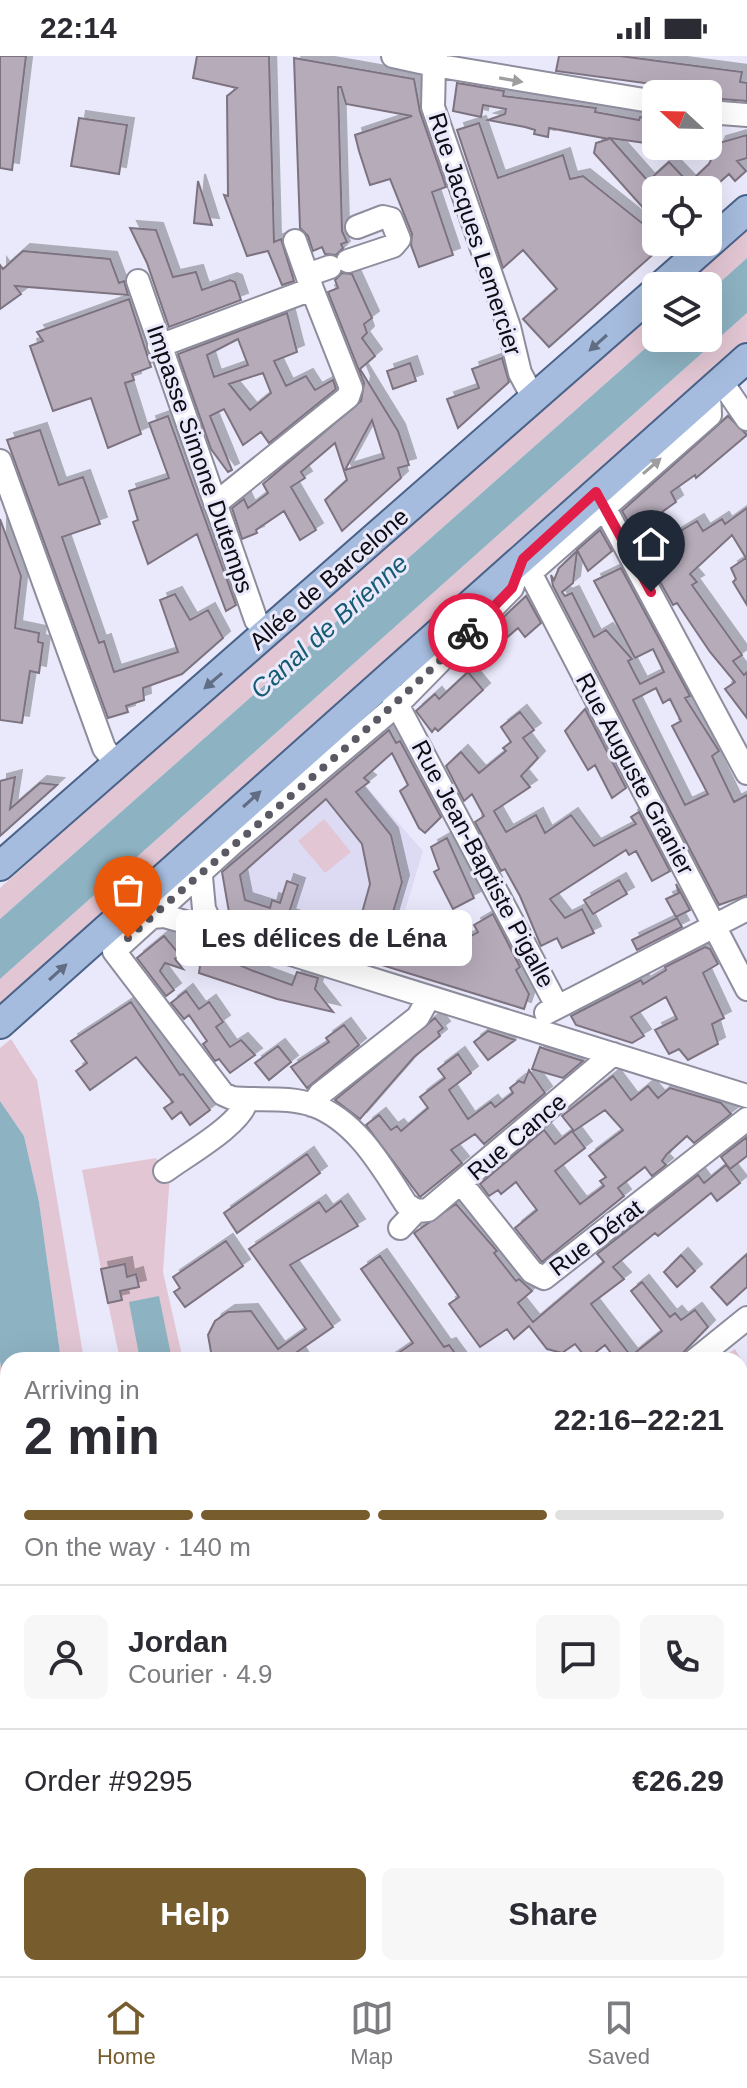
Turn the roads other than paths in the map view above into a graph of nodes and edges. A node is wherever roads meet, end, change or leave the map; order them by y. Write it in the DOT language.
graph roads {
  1 [pos="393,56"];
  2 [pos="435,60"];
  3 [pos="642,99"];
  4 [pos="722,113"];
  5 [pos="747,115"];
  6 [pos="747,210"];
  7 [pos="357,227"];
  8 [pos="295,241"];
  9 [pos="677,272"];
  10 [pos="138,281"];
  11 [pos="310,282"];
  12 [pos="642,303"];
  13 [pos="159,346"];
  14 [pos="747,358"];
  15 [pos="715,386"];
  16 [pos="534,399"];
  17 [pos="747,419"];
  18 [pos="0,461"];
  19 [pos="601,500"];
  20 [pos="215,504"];
  21 [pos="526,566"];
  22 [pos="267,634"];
  23 [pos="391,692"];
  24 [pos="117,765"];
  25 [pos="747,773"];
  26 [pos="207,838"];
  27 [pos="0,866"];
  28 [pos="199,875"];
  29 [pos="747,909"];
  30 [pos="152,917"];
  31 [pos="115,922"];
  32 [pos="714,925"];
  33 [pos="214,930"];
  34 [pos="84,949"];
  35 [pos="114,951"];
  36 [pos="747,989"];
  37 [pos="429,997"];
  38 [pos="557,1006"];
  39 [pos="0,1024"];
  40 [pos="534,1029"];
  41 [pos="613,1054"];
  42 [pos="747,1096"];
  43 [pos="247,1100"];
  44 [pos="312,1105"];
  45 [pos="747,1119"];
  46 [pos="165,1171"];
  47 [pos="461,1183"];
  48 [pos="416,1211"];
  49 [pos="400,1228"];
  50 [pos="747,1318"];
  51 [pos="705,1352"];
  1 -- 2 [label="street"];
  2 -- 3 [label="street, one-way"];
  2 -- 16 [label="street, Rue Jacques Lemercier"];
  4 -- 5 [label="street"];
  6 -- 9 [label="main road"];
  7 -- 11 [label="street"];
  8 -- 11 [label="street"];
  10 -- 13 [label="street, Impasse Simone Dutemps"];
  11 -- 13 [label="street"];
  11 -- 20 [label="street"];
  12 -- 16 [label="main road, Allée de Barcelone, one-way"];
  13 -- 20 [label="street, Impasse Simone Dutemps"];
  14 -- 15 [label="main road"];
  15 -- 17 [label="street"];
  19 -- 15 [label="main road, one-way"];
  16 -- 22 [label="main road, Allée de Barcelone"];
  18 -- 24 [label="street"];
  19 -- 21 [label="main road"];
  19 -- 25 [label="street"];
  20 -- 22 [label="street, Impasse Simone Dutemps"];
  21 -- 23 [label="main road"];
  21 -- 32 [label="street, Rue Auguste Granier"];
  22 -- 24 [label="main road, Allée de Barcelone, one-way"];
  26 -- 23 [label="main road, one-way"];
  23 -- 28 [label="street"];
  23 -- 38 [label="street, Rue Jean-Baptiste Pigalle"];
  24 -- 27 [label="main road, Allée de Barcelone"];
  26 -- 28 [label="street"];
  26 -- 31 [label="main road"];
  28 -- 30 [label="street"];
  28 -- 33 [label="street"];
  29 -- 32 [label="street"];
  30 -- 33 [label="street"];
  30 -- 35 [label="street"];
  31 -- 34 [label="main road"];
  31 -- 35 [label="street"];
  32 -- 36 [label="street, Rue Auguste Granier"];
  32 -- 38 [label="street"];
  33 -- 37 [label="street"];
  34 -- 35 [label="street"];
  39 -- 34 [label="main road, one-way"];
  35 -- 43 [label="street"];
  37 -- 40 [label="street"];
  37 -- 44 [label="street"];
  38 -- 40 [label="street"];
  40 -- 41 [label="street"];
  41 -- 42 [label="street"];
  41 -- 47 [label="street, Rue Cance"];
  43 -- 44 [label="street"];
  43 -- 46 [label="street"];
  44 -- 48 [label="street"];
  45 -- 47 [label="street, Rue Dérat"];
  47 -- 48 [label="street, Rue Cance"];
  48 -- 49 [label="street, Rue Cance"];
  50 -- 51 [label="street"];
}
